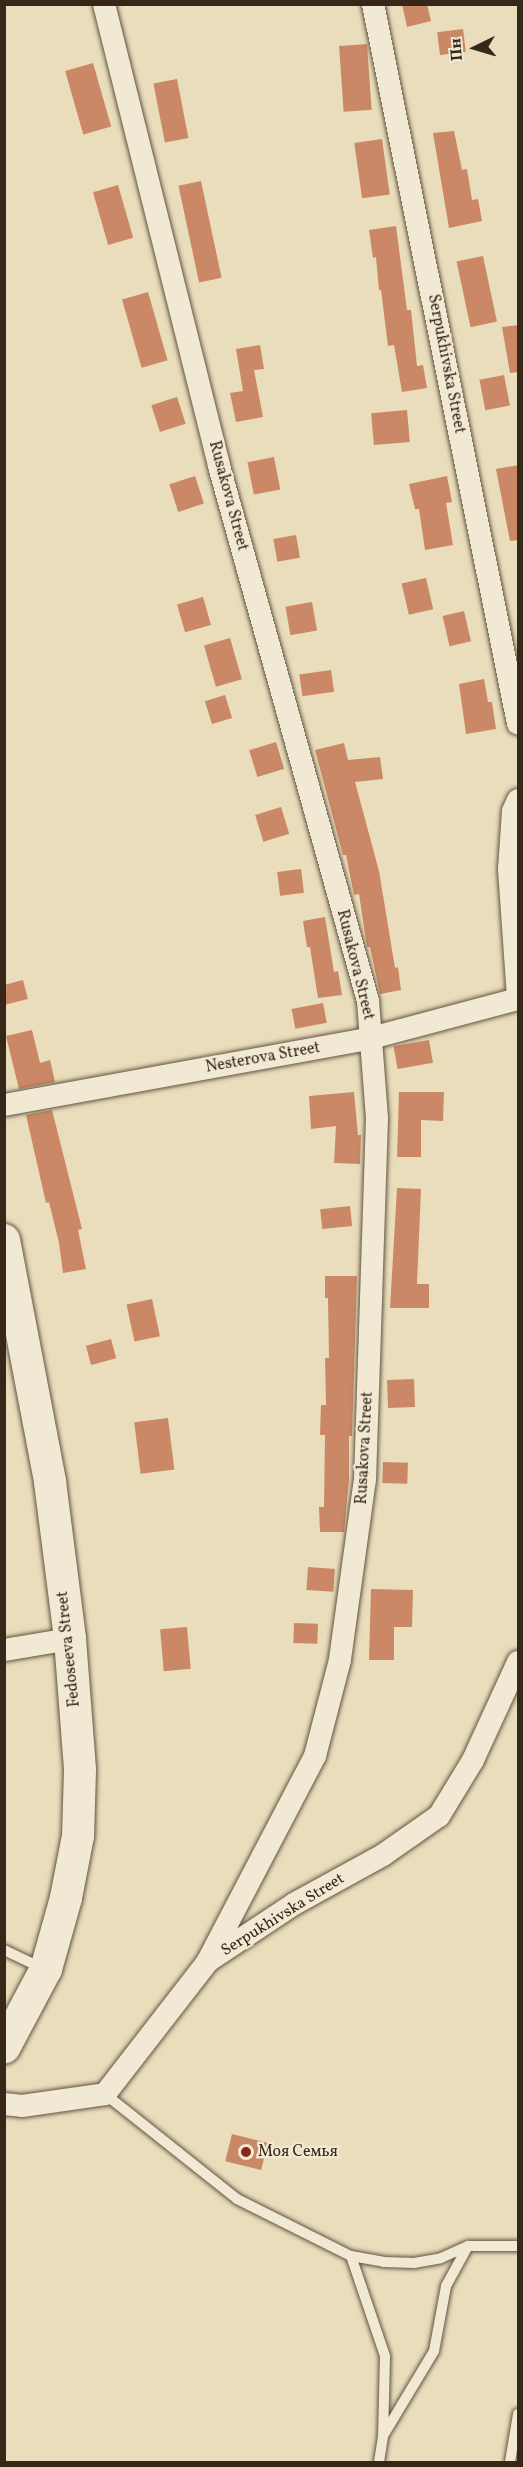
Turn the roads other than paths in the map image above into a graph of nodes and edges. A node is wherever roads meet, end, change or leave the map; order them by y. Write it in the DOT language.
graph roads {
  1 [pos="104,4"];
  2 [pos="373,4"];
  3 [pos="519,724"];
  4 [pos="519,800"];
  5 [pos="514,866"];
  6 [pos="519,999"];
  7 [pos="371,1038"];
  8 [pos="4,1105"];
  9 [pos="4,1240"];
  10 [pos="70,1639"];
  11 [pos="4,1650"];
  12 [pos="519,1662"];
  13 [pos="4,1950"];
  14 [pos="208,1960"];
  15 [pos="46,1969"];
  16 [pos="4,2048"];
  17 [pos="105,2094"];
  18 [pos="4,2104"];
  19 [pos="468,2246"];
  20 [pos="519,2246"];
  21 [pos="351,2256"];
  22 [pos="519,2414"];
  23 [pos="383,2436"];
  24 [pos="379,2463"];
  25 [pos="510,2463"];
  1 -- 7 [label="street, Rusakova Street"];
  2 -- 3 [label="street, Serpukhivska Street"];
  4 -- 5 [label="street"];
  5 -- 6 [label="street"];
  6 -- 7 [label="street, Nesterova Street"];
  7 -- 8 [label="street, Nesterova Street"];
  7 -- 14 [label="street, Rusakova Street"];
  9 -- 10 [label="main road, Fedoseeva Street"];
  10 -- 11 [label="street"];
  10 -- 15 [label="main road, Fedoseeva Street"];
  12 -- 14 [label="street, Serpukhivska Street"];
  13 -- 15 [label="lane"];
  14 -- 17 [label="street, Serpukhivska Street"];
  15 -- 16 [label="main road, Fedoseeva Street"];
  17 -- 18 [label="street"];
  17 -- 21 [label="lane"];
  19 -- 20 [label="lane"];
  19 -- 21 [label="lane"];
  19 -- 23 [label="lane"];
  21 -- 23 [label="lane"];
  22 -- 25 [label="lane"];
  23 -- 24 [label="lane"];
}
